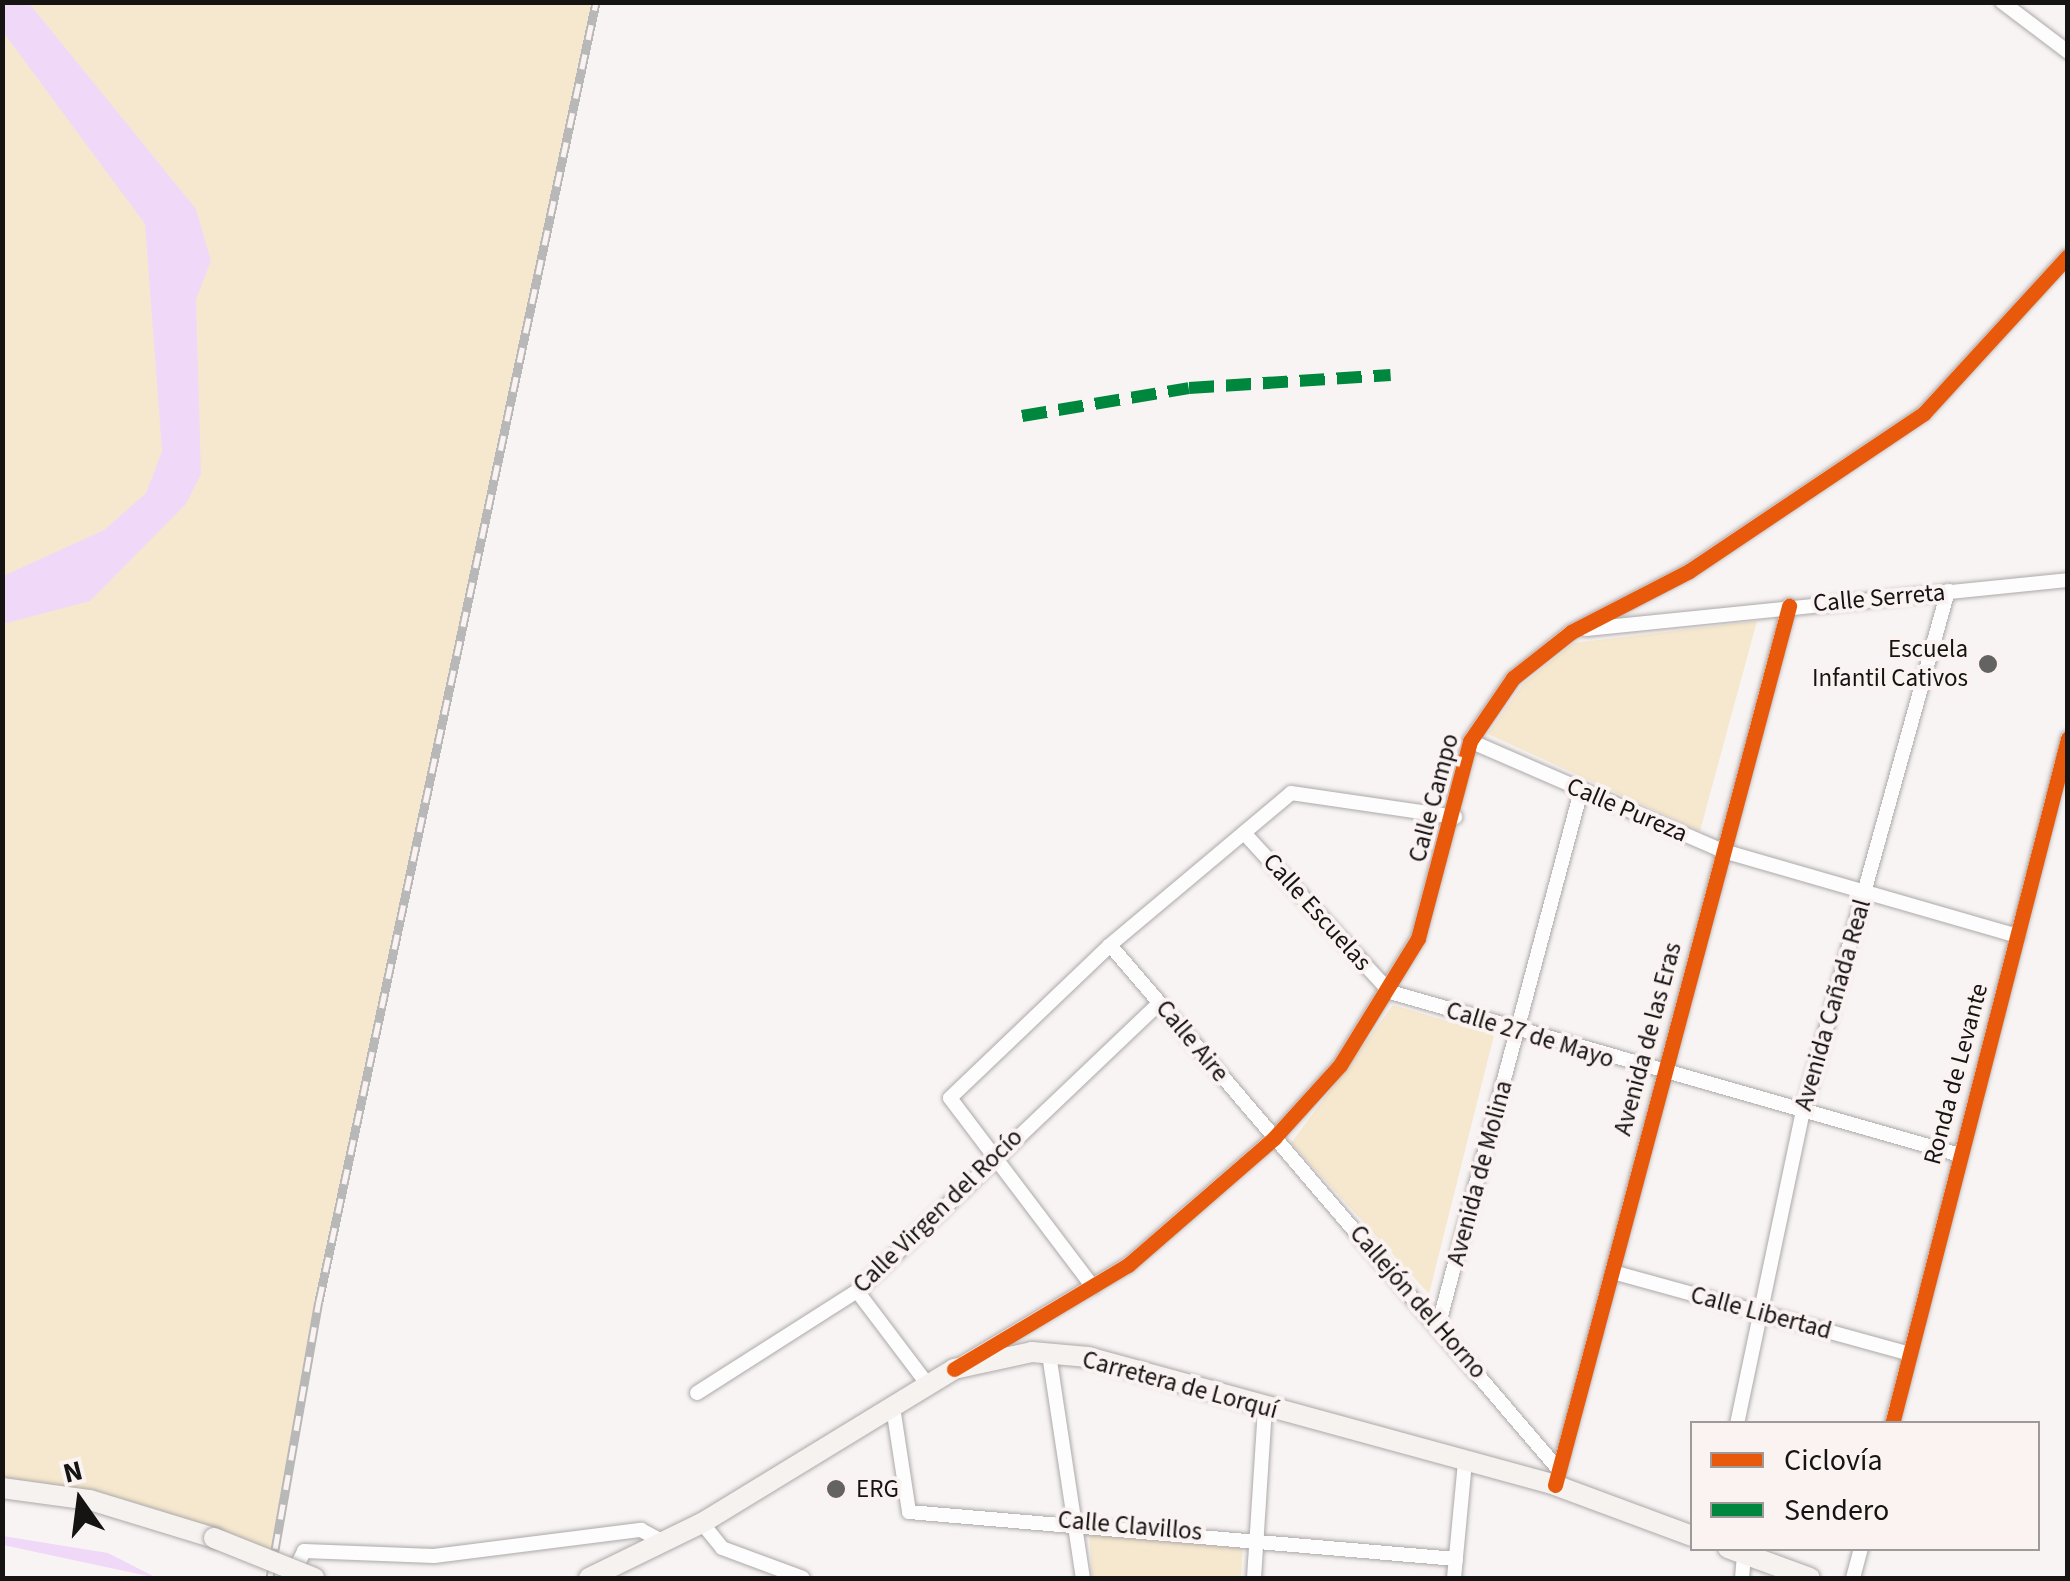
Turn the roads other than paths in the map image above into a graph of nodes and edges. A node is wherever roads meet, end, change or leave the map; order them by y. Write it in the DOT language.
graph roads {
  1 [pos="2002,2"];
  2 [pos="2068,52"];
  3 [pos="2068,256"];
  4 [pos="2068,580"];
  5 [pos="1948,591"];
  6 [pos="1789,606"];
  7 [pos="1571,632"];
  8 [pos="2068,738"];
  9 [pos="1470,742"];
  10 [pos="1581,791"];
  11 [pos="1455,817"];
  12 [pos="1244,832"];
  13 [pos="1723,851"];
  14 [pos="1864,894"];
  15 [pos="2018,936"];
  16 [pos="1110,945"];
  17 [pos="1390,992"];
  18 [pos="1159,1002"];
  19 [pos="1519,1033"];
  20 [pos="1666,1075"];
  21 [pos="1802,1112"];
  22 [pos="1274,1138"];
  23 [pos="1960,1155"];
  24 [pos="994,1158"];
  25 [pos="1612,1272"];
  26 [pos="1093,1287"];
  27 [pos="857,1292"];
  28 [pos="1760,1313"];
  29 [pos="1439,1323"];
  30 [pos="1049,1354"];
  31 [pos="1910,1354"];
  32 [pos="954,1369"];
  33 [pos="928,1385"];
  34 [pos="697,1393"];
  35 [pos="893,1407"];
  36 [pos="1265,1407"];
  37 [pos="1738,1421"];
  38 [pos="1893,1421"];
  39 [pos="1466,1461"];
  40 [pos="1557,1477"];
  41 [pos="2,1488"];
  42 [pos="1078,1521"];
  43 [pos="702,1523"];
  44 [pos="1690,1535"];
  45 [pos="1256,1537"];
  46 [pos="665,1543"];
  47 [pos="1736,1551"];
  48 [pos="1859,1551"];
  49 [pos="1456,1559"];
  50 [pos="290,1578"];
  51 [pos="314,1578"];
  52 [pos="588,1578"];
  53 [pos="803,1578"];
  54 [pos="1083,1578"];
  55 [pos="1254,1578"];
  56 [pos="1454,1578"];
  57 [pos="1742,1578"];
  58 [pos="1810,1578"];
  59 [pos="1853,1578"];
  1 -- 2 [label="street"];
  3 -- 7 [label="street, Calle Campo"];
  4 -- 5 [label="street, Calle Serreta"];
  5 -- 6 [label="street, Calle Serreta"];
  5 -- 14 [label="street, Avenida Cañada Real"];
  6 -- 7 [label="street, Calle Serreta"];
  6 -- 13 [label="street, Avenida de las Eras"];
  7 -- 9 [label="street, Calle Campo"];
  8 -- 15 [label="street, Ronda de Levante"];
  9 -- 10 [label="street, Calle Pureza"];
  9 -- 11 [label="street, Calle Campo"];
  10 -- 13 [label="street, Calle Pureza"];
  10 -- 19 [label="street, Avenida de Molina"];
  11 -- 12 [label="street"];
  11 -- 17 [label="street, Calle Campo"];
  12 -- 16 [label="street"];
  12 -- 17 [label="street, Calle Escuelas"];
  13 -- 14 [label="street, Calle Pureza"];
  13 -- 20 [label="street, Avenida de las Eras"];
  14 -- 15 [label="street, Calle Pureza"];
  14 -- 21 [label="street, Avenida Cañada Real"];
  15 -- 23 [label="street, Ronda de Levante"];
  16 -- 18 [label="street, Calle Aire"];
  16 -- 24 [label="street"];
  17 -- 19 [label="street, Calle 27 de Mayo"];
  17 -- 22 [label="street, Calle Campo"];
  18 -- 22 [label="street, Calle Aire"];
  18 -- 24 [label="street, Calle Virgen del Rocío"];
  19 -- 20 [label="street, Calle 27 de Mayo"];
  19 -- 29 [label="street, Avenida de Molina"];
  20 -- 21 [label="street, Calle 27 de Mayo"];
  20 -- 25 [label="street, Avenida de las Eras"];
  21 -- 23 [label="street, Calle 27 de Mayo"];
  21 -- 28 [label="street, Avenida Cañada Real"];
  22 -- 26 [label="street, Calle Campo"];
  22 -- 29 [label="street, Callejón del Horno"];
  23 -- 31 [label="street, Ronda de Levante"];
  24 -- 26 [label="street"];
  24 -- 27 [label="street, Calle Virgen del Rocío"];
  25 -- 28 [label="street, Calle Libertad"];
  25 -- 40 [label="street, Avenida de las Eras"];
  26 -- 32 [label="street, Calle Campo"];
  27 -- 33 [label="street"];
  27 -- 34 [label="street, Calle Virgen del Rocío"];
  28 -- 31 [label="street, Calle Libertad"];
  28 -- 37 [label="street, Avenida Cañada Real"];
  29 -- 40 [label="street, Callejón del Horno"];
  30 -- 32 [label="main road, Carretera de Lorquí"];
  30 -- 36 [label="main road, Carretera de Lorquí"];
  30 -- 42 [label="street"];
  31 -- 38 [label="street, Ronda de Levante"];
  32 -- 33 [label="main road, Carretera de Lorquí"];
  33 -- 35 [label="main road, Carretera de Lorquí"];
  35 -- 42 [label="street, Calle Clavillos"];
  35 -- 43 [label="main road, Carretera de Lorquí"];
  36 -- 39 [label="main road, Carretera de Lorquí"];
  36 -- 45 [label="street"];
  39 -- 40 [label="main road, Carretera de Lorquí"];
  39 -- 49 [label="street"];
  40 -- 44 [label="main road, Carretera de Lorquí"];
  41 -- 51 [label="main road, bridge"];
  42 -- 45 [label="street, Calle Clavillos"];
  42 -- 54 [label="street"];
  43 -- 46 [label="main road, Carretera de Lorquí"];
  43 -- 53 [label="street"];
  45 -- 49 [label="street, Calle Clavillos"];
  45 -- 55 [label="street"];
  46 -- 50 [label="street"];
  46 -- 52 [label="main road, Carretera de Lorquí"];
  47 -- 57 [label="street"];
  47 -- 58 [label="main road"];
  48 -- 59 [label="street"];
  49 -- 56 [label="street"];
}
